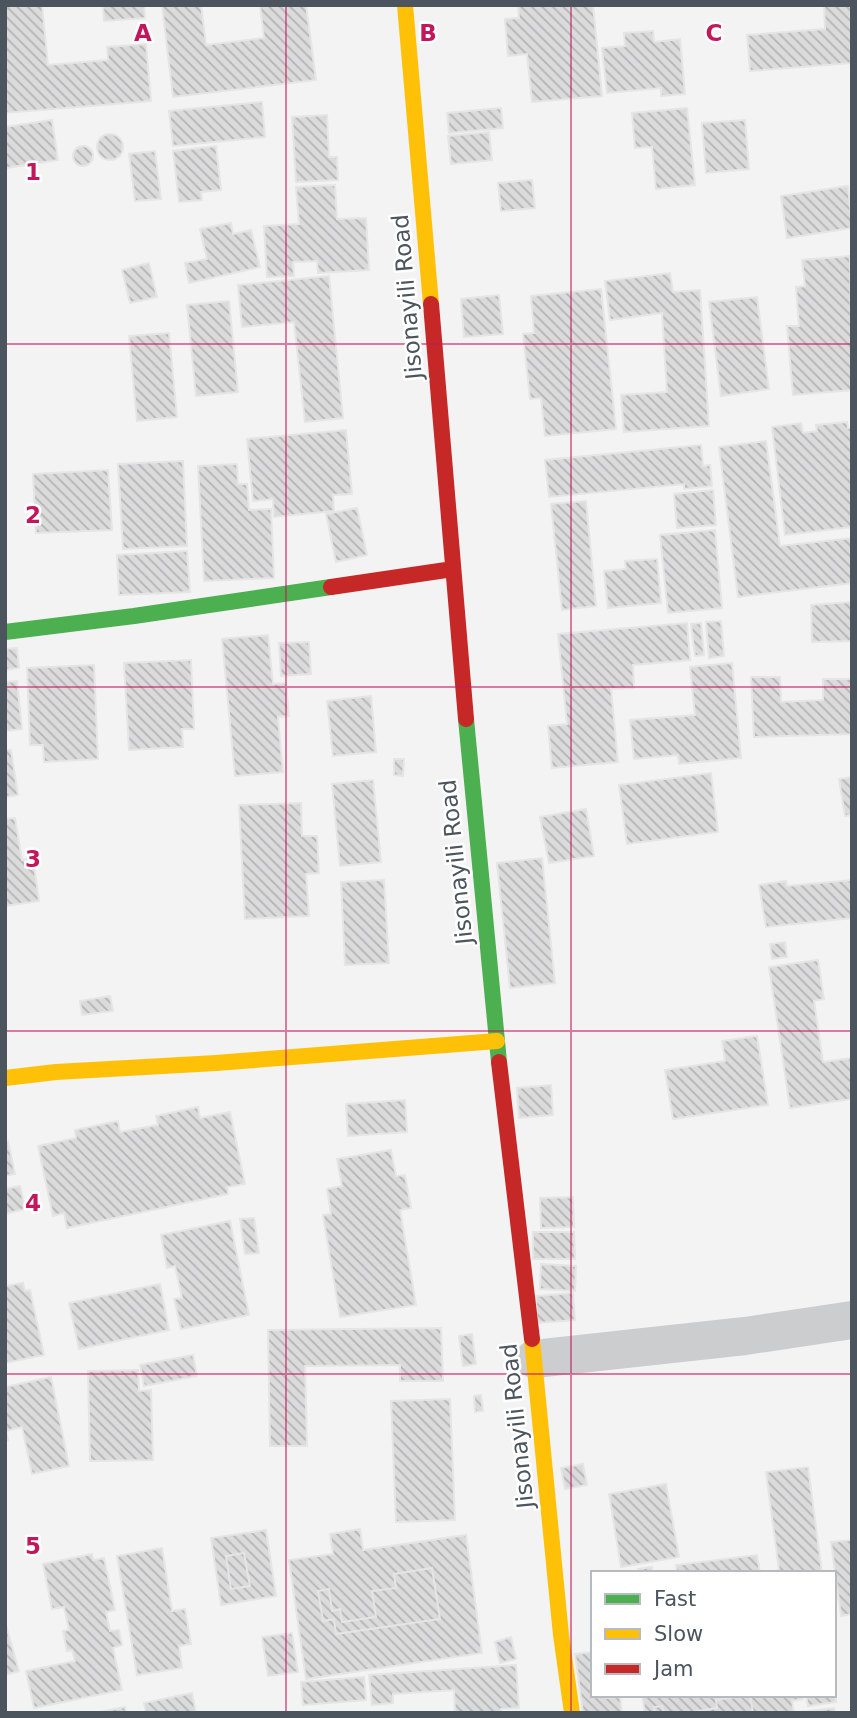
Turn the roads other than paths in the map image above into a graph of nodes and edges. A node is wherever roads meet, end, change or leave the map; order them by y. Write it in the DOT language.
graph roads {
  1 [pos="405,5"];
  2 [pos="453,569"];
  3 [pos="5,632"];
  4 [pos="496,1041"];
  5 [pos="5,1078"];
  6 [pos="852,1320"];
  7 [pos="534,1359"];
  8 [pos="572,1713"];
  1 -- 2 [label="street, Jisonayili Road"];
  2 -- 3 [label="street"];
  2 -- 4 [label="street, Jisonayili Road"];
  4 -- 5 [label="street"];
  4 -- 7 [label="street, Jisonayili Road"];
  6 -- 7 [label="street"];
  7 -- 8 [label="street, Jisonayili Road"];
}
